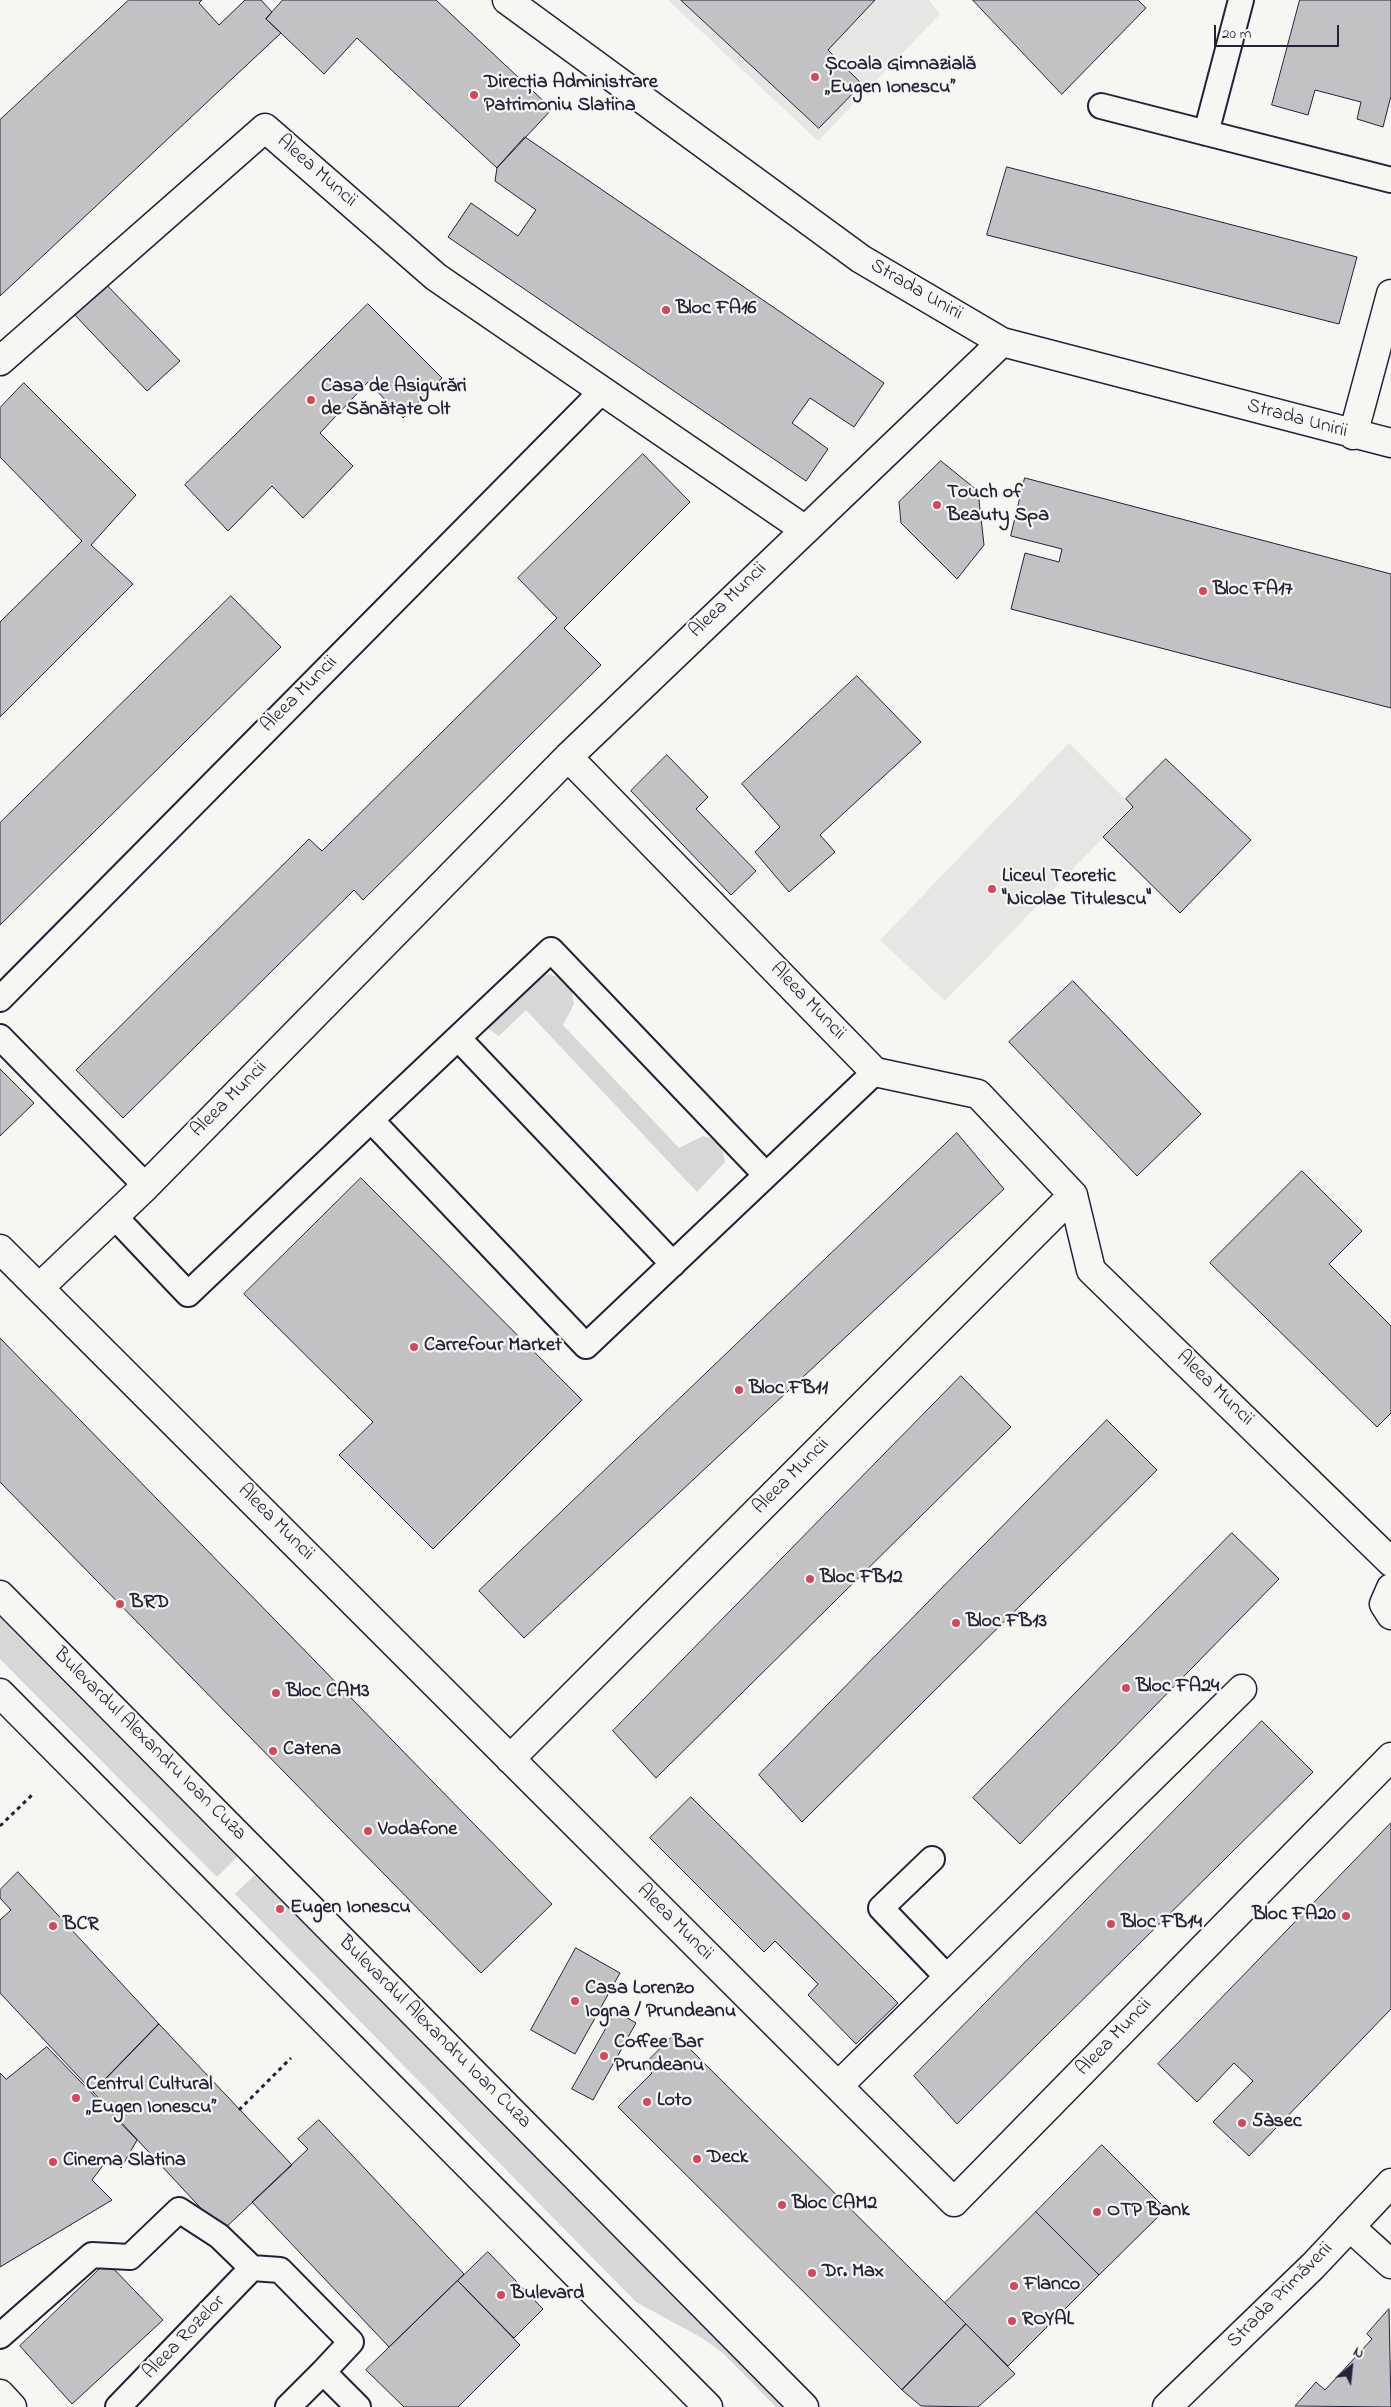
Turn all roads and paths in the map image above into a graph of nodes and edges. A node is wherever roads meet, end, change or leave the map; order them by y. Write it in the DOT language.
graph roads {
  1 [pos="507,0"];
  2 [pos="1241,0"];
  3 [pos="1101,106"];
  4 [pos="1206,133"];
  5 [pos="1391,180"];
  6 [pos="1391,294"];
  7 [pos="1002,342"];
  8 [pos="0,361"];
  9 [pos="601,392"];
  10 [pos="1353,435"];
  11 [pos="1391,443"];
  12 [pos="804,529"];
  13 [pos="568,757"];
  14 [pos="0,999"];
  15 [pos="0,1037"];
  16 [pos="458,1038"];
  17 [pos="875,1072"];
  18 [pos="371,1120"];
  19 [pos="766,1176"];
  20 [pos="146,1186"];
  21 [pos="1074,1195"];
  22 [pos="114,1216"];
  23 [pos="0,1249"];
  24 [pos="673,1264"];
  25 [pos="39,1288"];
  26 [pos="1391,1562"];
  27 [pos="1391,1588"];
  28 [pos="0,1595"];
  29 [pos="1391,1615"];
  30 [pos="1242,1689"];
  31 [pos="0,1693"];
  32 [pos="1391,1757"];
  33 [pos="510,1759"];
  34 [pos="32,1795"];
  35 [pos="0,1826"];
  36 [pos="932,1859"];
  37 [pos="949,1979"];
  38 [pos="291,2058"];
  39 [pos="838,2086"];
  40 [pos="238,2110"];
  41 [pos="1391,2183"];
  42 [pos="1350,2227"];
  43 [pos="1391,2264"];
  44 [pos="252,2268"];
  45 [pos="0,2336"];
  46 [pos="323,2372"];
  47 [pos="0,2394"];
  48 [pos="12,2407"];
  49 [pos="118,2407"];
  50 [pos="288,2407"];
  51 [pos="358,2407"];
  52 [pos="708,2407"];
  53 [pos="804,2407"];
  54 [pos="1167,2407"];
  1 -- 7 [label="street, Strada Unirii"];
  2 -- 4 [label="lane"];
  3 -- 4 [label="lane"];
  4 -- 5 [label="lane"];
  6 -- 10 [label="street"];
  7 -- 10 [label="street, Strada Unirii"];
  7 -- 12 [label="street, Aleea Muncii"];
  8 -- 9 [label="street, Aleea Muncii"];
  9 -- 12 [label="street, Aleea Muncii"];
  9 -- 14 [label="lane, Aleea Muncii"];
  10 -- 11 [label="street, Strada Unirii"];
  12 -- 13 [label="street, Aleea Muncii"];
  13 -- 17 [label="street, Aleea Muncii"];
  13 -- 20 [label="street, Aleea Muncii"];
  15 -- 20 [label="lane"];
  16 -- 18 [label="lane"];
  16 -- 19 [label="lane"];
  16 -- 24 [label="lane"];
  17 -- 19 [label="lane"];
  17 -- 21 [label="street"];
  18 -- 22 [label="lane"];
  18 -- 24 [label="lane"];
  19 -- 24 [label="lane"];
  20 -- 22 [label="street, Aleea Muncii"];
  21 -- 26 [label="street, Aleea Muncii"];
  21 -- 33 [label="street, Aleea Muncii"];
  22 -- 25 [label="street, Aleea Muncii"];
  23 -- 25 [label="street, Aleea Muncii"];
  25 -- 33 [label="street, Aleea Muncii"];
  27 -- 29 [label="street"];
  28 -- 53 [label="street, Bulevardul Alexandru Ioan Cuza"];
  30 -- 37 [label="street"];
  31 -- 52 [label="street"];
  32 -- 39 [label="street, Aleea Muncii"];
  33 -- 39 [label="street, Aleea Muncii"];
  34 -- 35 [label="path"];
  36 -- 37 [label="lane"];
  37 -- 39 [label="street"];
  38 -- 40 [label="path"];
  41 -- 42 [label="street, Strada Primăverii"];
  42 -- 43 [label="street"];
  42 -- 54 [label="street, Strada Primăverii"];
  44 -- 45 [label="lane"];
  44 -- 46 [label="lane"];
  44 -- 49 [label="lane, Aleea Rozelor"];
  46 -- 50 [label="lane"];
  46 -- 51 [label="lane"];
  47 -- 48 [label="street"];
}
